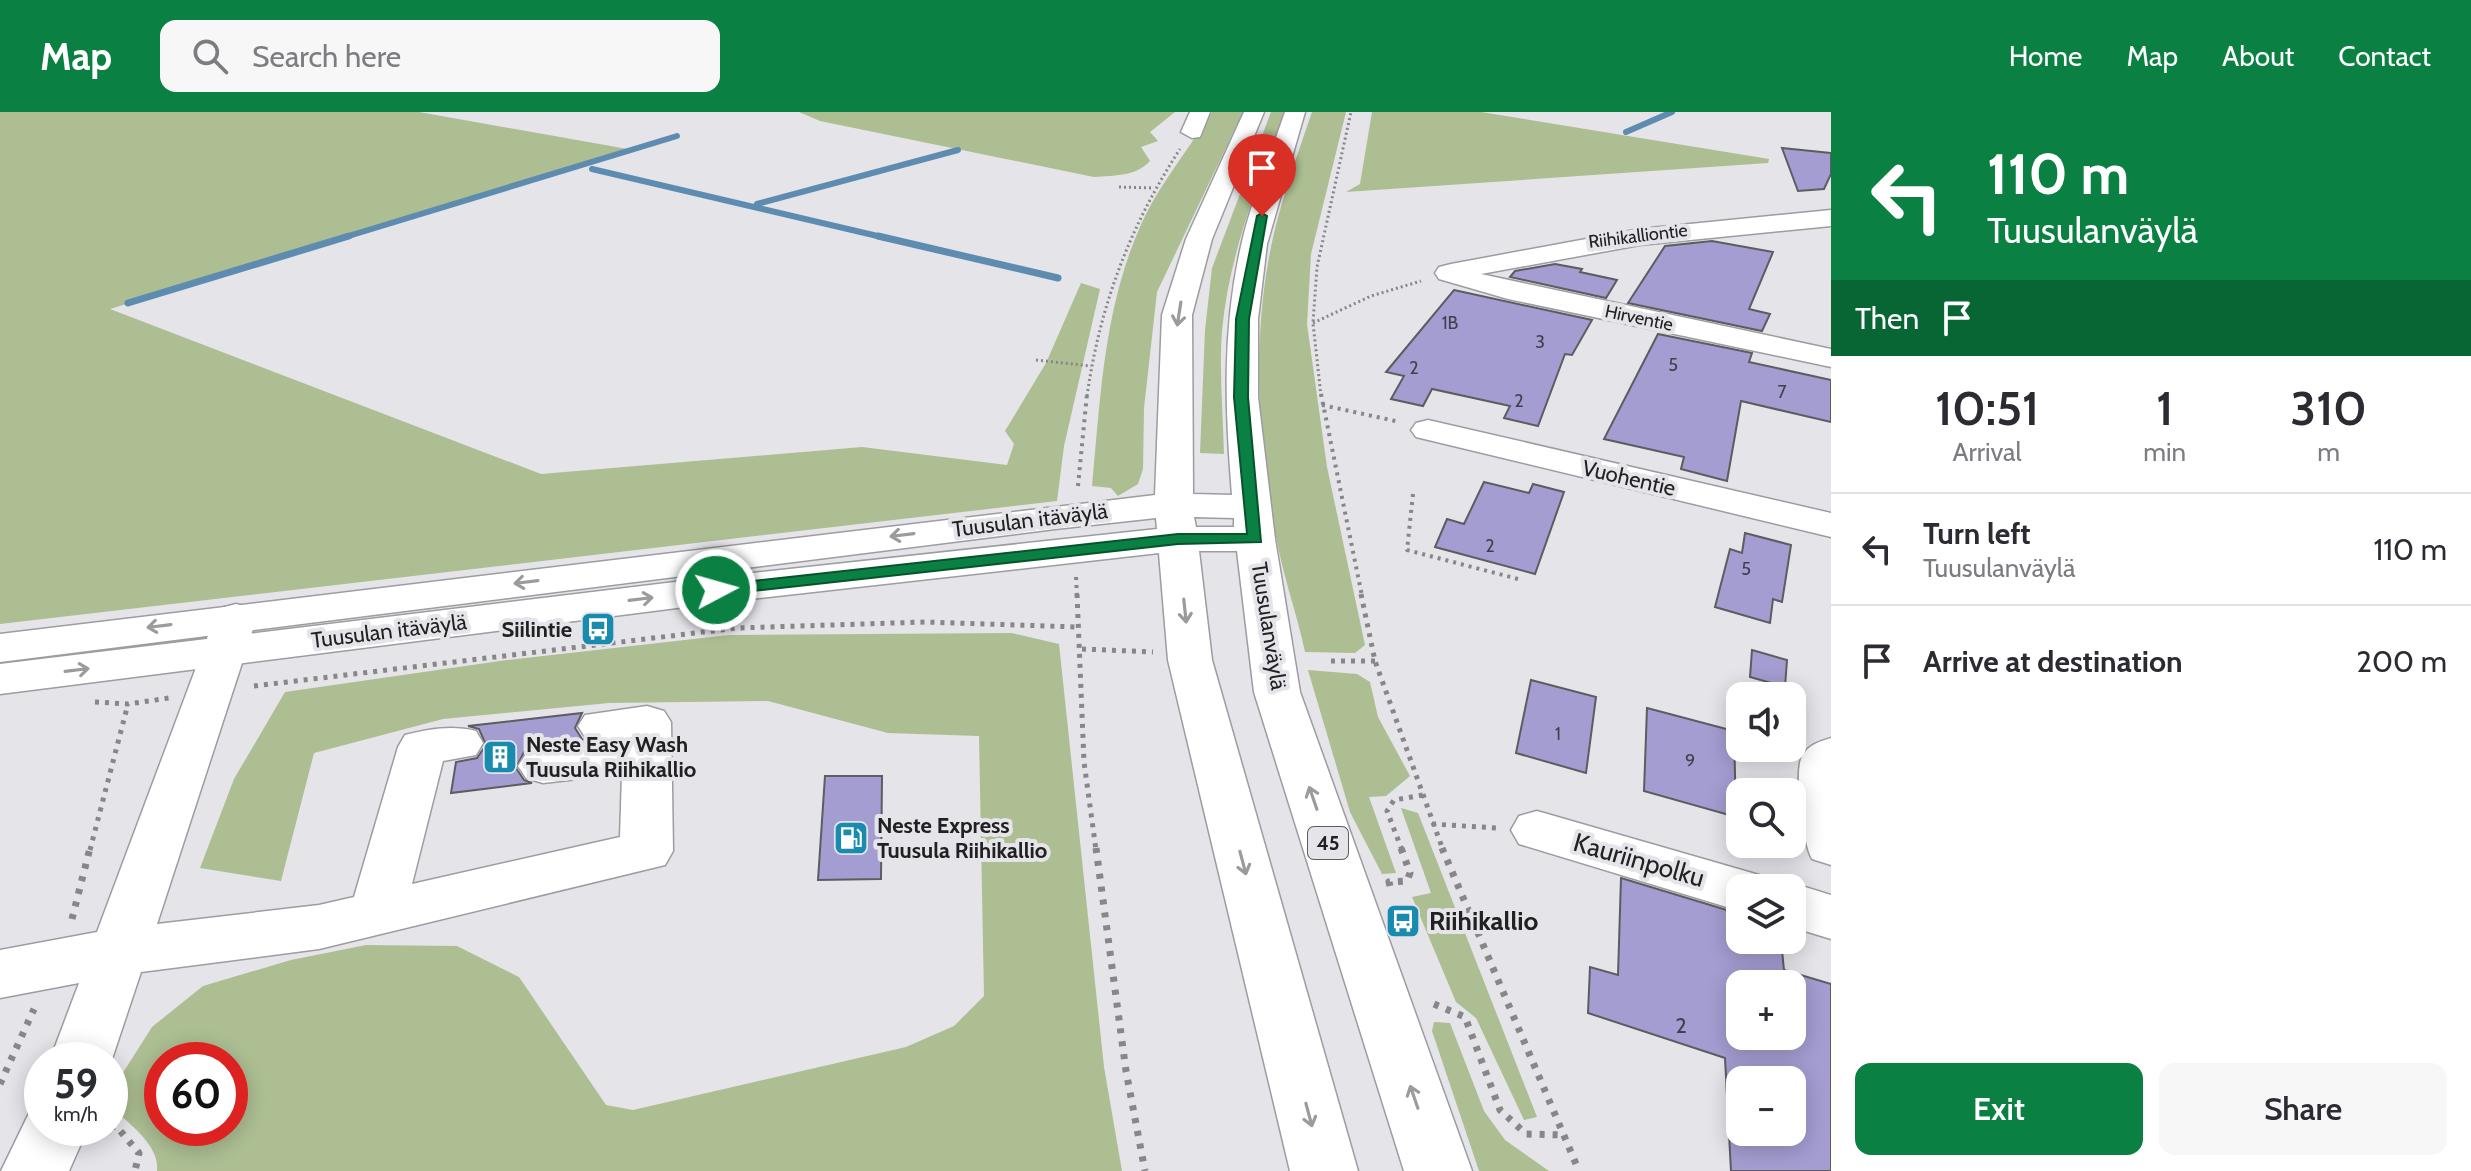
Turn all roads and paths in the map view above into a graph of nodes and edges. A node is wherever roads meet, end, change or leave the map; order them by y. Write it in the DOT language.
graph roads {
  1 [pos="1254,112"];
  2 [pos="1295,112"];
  3 [pos="1351,112"];
  4 [pos="1196,122"];
  5 [pos="1119,187"];
  6 [pos="1154,188"];
  7 [pos="1729,203"];
  8 [pos="1618,212"];
  9 [pos="1831,218"];
  10 [pos="1764,223"];
  11 [pos="1653,232"];
  12 [pos="1449,273"];
  13 [pos="1313,323"];
  14 [pos="1831,358"];
  15 [pos="1036,360"];
  16 [pos="1091,366"];
  17 [pos="1322,405"];
  18 [pos="1428,430"];
  19 [pos="1078,493"];
  20 [pos="1413,494"];
  21 [pos="1176,522"];
  22 [pos="1253,523"];
  23 [pos="1831,525"];
  24 [pos="1076,570"];
  25 [pos="1522,580"];
  26 [pos="1077,627"];
  27 [pos="0,648"];
  28 [pos="1082,649"];
  29 [pos="1154,652"];
  30 [pos="223,653"];
  31 [pos="1331,661"];
  32 [pos="1375,661"];
  33 [pos="0,679"];
  34 [pos="88,702"];
  35 [pos="128,704"];
  36 [pos="602,726"];
  37 [pos="648,754"];
  38 [pos="1831,755"];
  39 [pos="437,762"];
  40 [pos="543,766"];
  41 [pos="1423,795"];
  42 [pos="1432,824"];
  43 [pos="1537,830"];
  44 [pos="1831,845"];
  45 [pos="1389,882"];
  46 [pos="1726,886"];
  47 [pos="1806,909"];
  48 [pos="377,913"];
  49 [pos="1831,917"];
  50 [pos="121,951"];
  51 [pos="26,969"];
  52 [pos="1440,1009"];
  53 [pos="88,1042"];
  54 [pos="0,1084"];
  55 [pos="1563,1135"];
  56 [pos="128,1140"];
  57 [pos="47,1146"];
  58 [pos="35,1171"];
  59 [pos="135,1171"];
  60 [pos="1145,1171"];
  61 [pos="1324,1171"];
  62 [pos="1438,1171"];
  63 [pos="1579,1171"];
  1 -- 21 [label="main road, one-way"];
  2 -- 22 [label="main road, Tuusulanväylä / 45"];
  3 -- 13 [label="path"];
  4 -- 6 [label="path"];
  5 -- 6 [label="path"];
  6 -- 16 [label="path"];
  7 -- 10 [label="main road"];
  8 -- 11 [label="main road"];
  9 -- 10 [label="main road, Riihikalliontie"];
  10 -- 11 [label="main road, Riihikalliontie"];
  11 -- 12 [label="main road, Riihikalliontie"];
  12 -- 13 [label="path"];
  12 -- 14 [label="main road, Hirventie"];
  13 -- 17 [label="path"];
  15 -- 16 [label="path"];
  16 -- 19 [label="path"];
  17 -- 18 [label="path"];
  17 -- 32 [label="path"];
  18 -- 23 [label="main road, Vuohentie"];
  20 -- 25 [label="path"];
  21 -- 22 [label="main road, Tuusulan itäväylä"];
  21 -- 30 [label="main road, Tuusulan itäväylä"];
  21 -- 61 [label="main road, one-way"];
  62 -- 22 [label="main road, Tuusulanväylä / 45, one-way"];
  24 -- 26 [label="path"];
  26 -- 28 [label="path"];
  26 -- 30 [label="path"];
  30 -- 27 [label="main road, Tuusulan itäväylä, one-way"];
  28 -- 29 [label="path"];
  28 -- 60 [label="path"];
  33 -- 30 [label="main road, Tuusulan itäväylä, one-way"];
  30 -- 35 [label="path"];
  30 -- 50 [label="main road"];
  31 -- 32 [label="path"];
  32 -- 41 [label="path"];
  34 -- 35 [label="path"];
  35 -- 51 [label="path"];
  36 -- 37 [label="main road"];
  37 -- 40 [label="main road"];
  37 -- 48 [label="main road"];
  38 -- 44 [label="main road"];
  39 -- 48 [label="main road"];
  41 -- 42 [label="path"];
  41 -- 45 [label="path"];
  42 -- 43 [label="path"];
  42 -- 55 [label="path"];
  43 -- 46 [label="main road, Kauriinpolku"];
  47 -- 49 [label="main road"];
  48 -- 50 [label="main road"];
  50 -- 51 [label="main road"];
  50 -- 53 [label="main road"];
  51 -- 54 [label="path"];
  52 -- 55 [label="path"];
  55 -- 63 [label="path"];
  56 -- 59 [label="path"];
  57 -- 58 [label="main road"];
}
